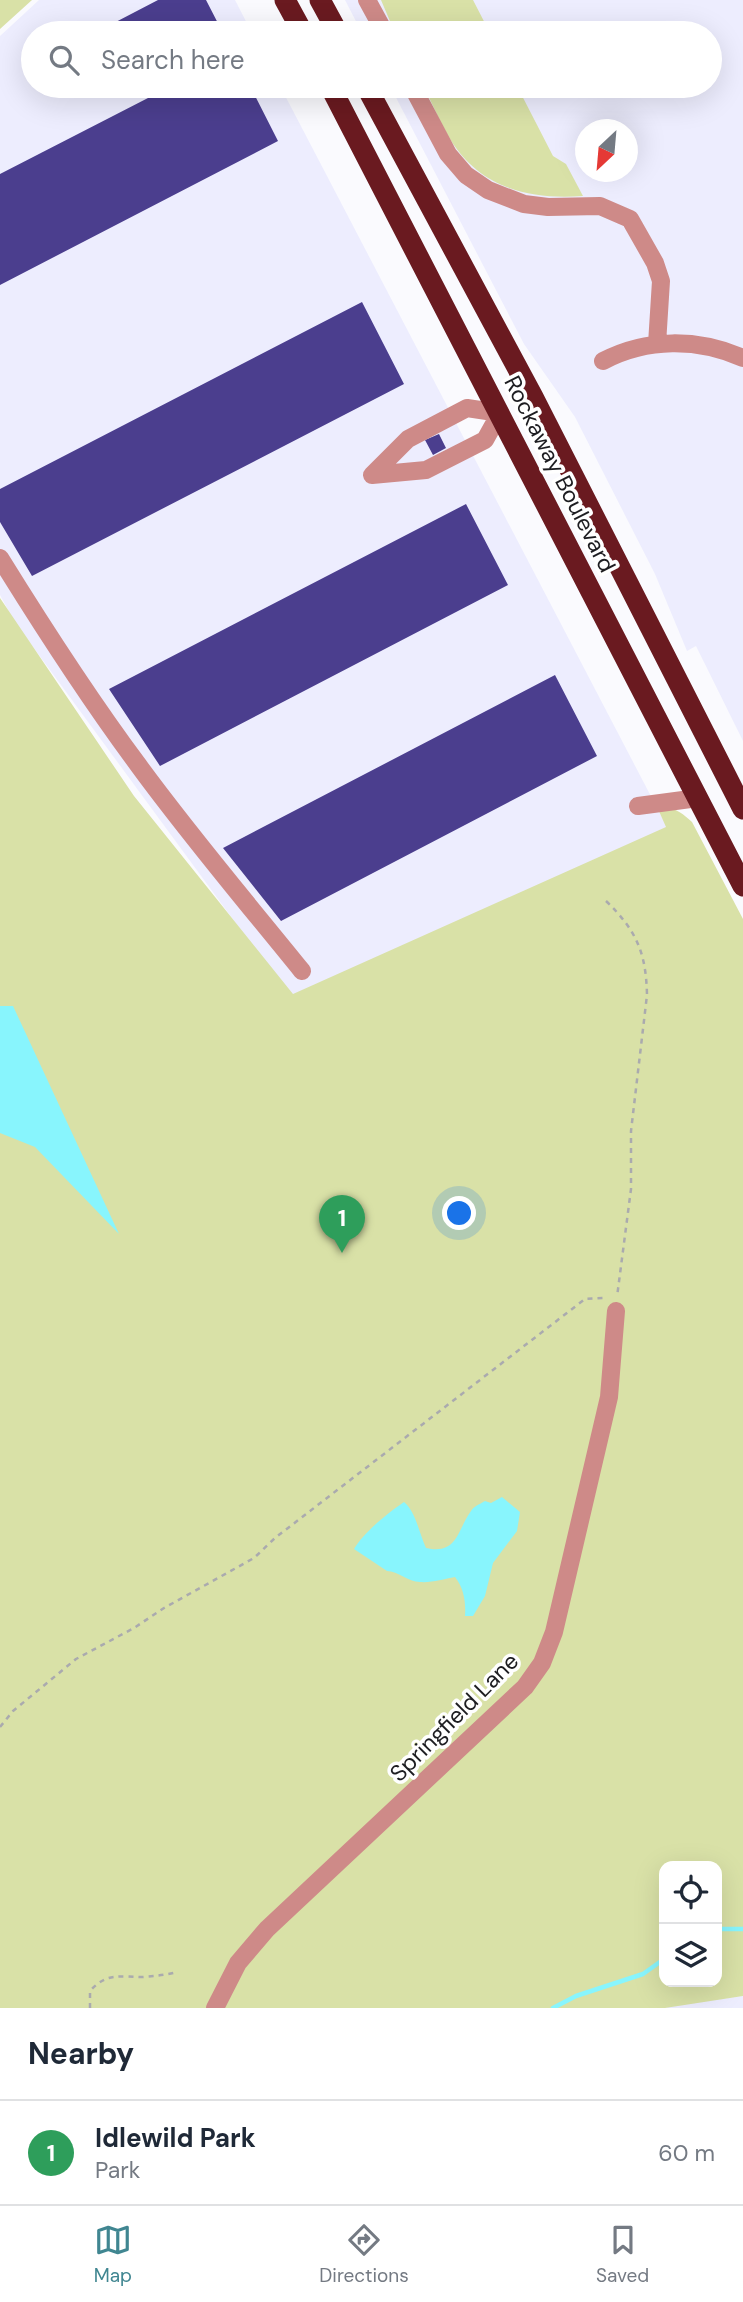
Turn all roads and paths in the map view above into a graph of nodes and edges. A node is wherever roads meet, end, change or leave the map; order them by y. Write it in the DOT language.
graph roads {
  1 [pos="285,0"];
  2 [pos="320,0"];
  3 [pos="368,0"];
  4 [pos="296,21"];
  5 [pos="331,21"];
  6 [pos="379,21"];
  7 [pos="336,98"];
  8 [pos="372,98"];
  9 [pos="418,98"];
  10 [pos="657,344"];
  11 [pos="743,358"];
  12 [pos="603,361"];
  13 [pos="500,414"];
  14 [pos="0,558"];
  15 [pos="698,798"];
  16 [pos="638,806"];
  17 [pos="743,809"];
  18 [pos="743,886"];
  19 [pos="606,901"];
  20 [pos="302,971"];
  21 [pos="616,1311"];
  22 [pos="0,1727"];
  23 [pos="177,1972"];
  24 [pos="90,2008"];
  25 [pos="215,2008"];
  1 -- 4 [label="highway"];
  2 -- 5 [label="highway"];
  3 -- 6 [label="street"];
  7 -- 13 [label="highway, Rockaway Boulevard"];
  8 -- 17 [label="highway, Rockaway Boulevard"];
  9 -- 10 [label="street"];
  10 -- 11 [label="street"];
  10 -- 12 [label="street"];
  13 -- 13 [label="street"];
  13 -- 15 [label="highway, Rockaway Boulevard"];
  14 -- 20 [label="street"];
  15 -- 16 [label="street"];
  15 -- 18 [label="highway, Rockaway Boulevard"];
  19 -- 21 [label="path"];
  21 -- 22 [label="path"];
  21 -- 25 [label="street, Springfield Lane"];
  23 -- 24 [label="path"];
}
